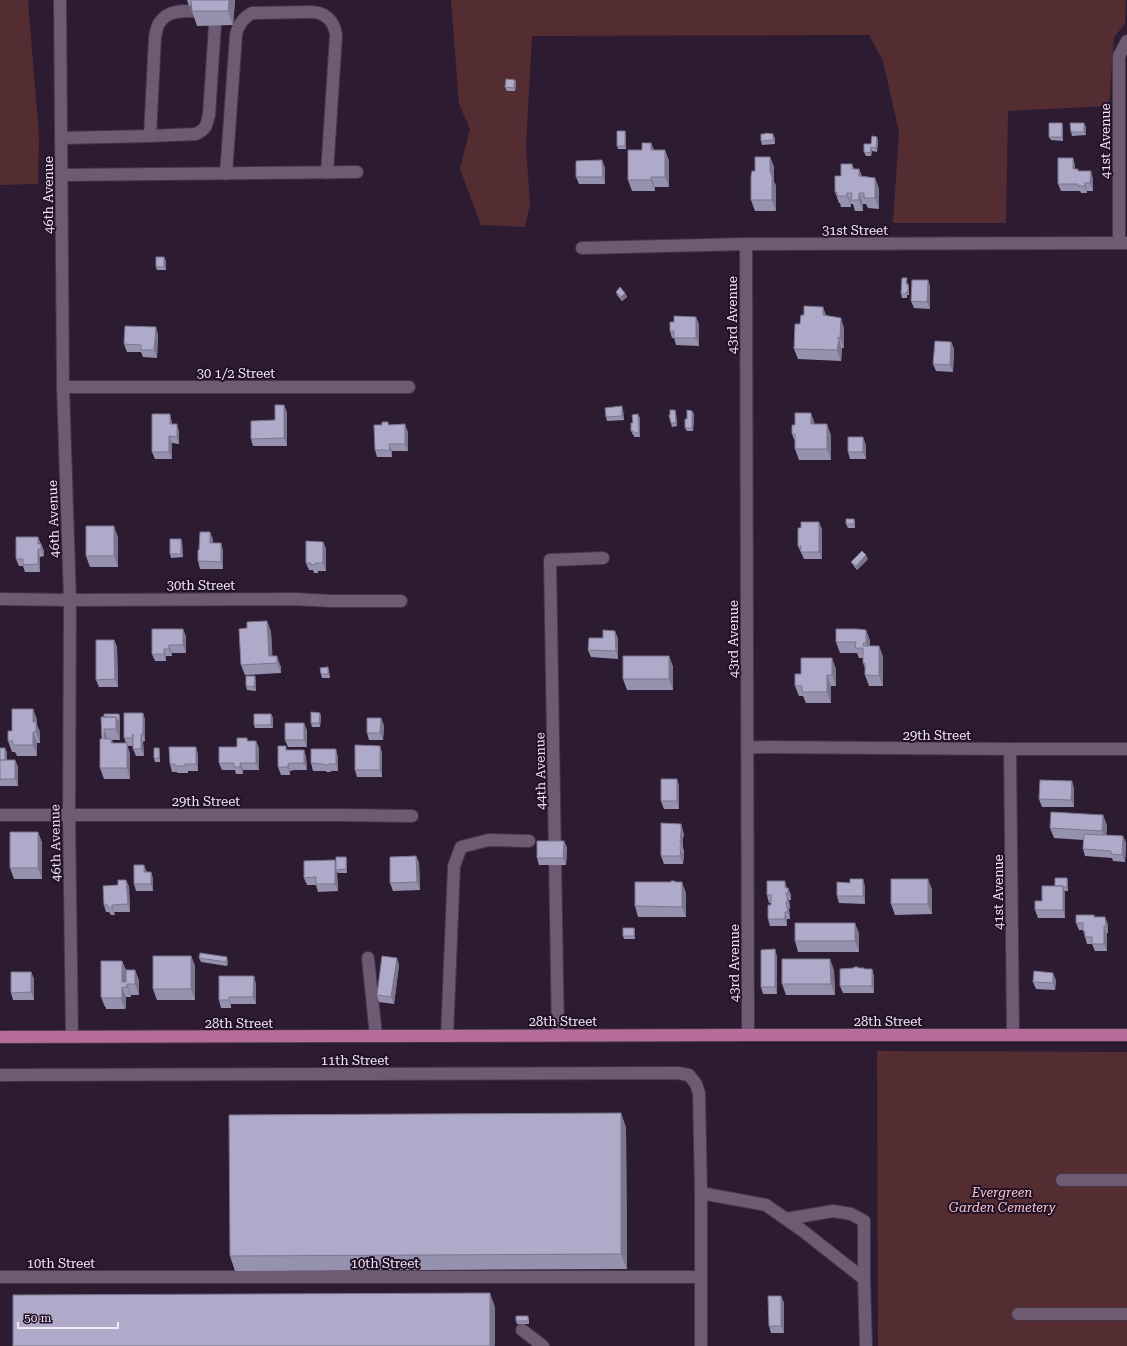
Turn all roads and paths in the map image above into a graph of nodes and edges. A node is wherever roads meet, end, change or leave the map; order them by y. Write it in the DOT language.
graph roads {
  1 [pos="60,0"];
  2 [pos="196,11"];
  3 [pos="215,25"];
  4 [pos="1126,41"];
  5 [pos="1123,56"];
  6 [pos="150,136"];
  7 [pos="61,138"];
  8 [pos="357,172"];
  9 [pos="327,173"];
  10 [pos="226,174"];
  11 [pos="62,175"];
  12 [pos="1123,243"];
  13 [pos="746,244"];
  14 [pos="582,248"];
  15 [pos="63,387"];
  16 [pos="409,387"];
  17 [pos="604,558"];
  18 [pos="0,599"];
  19 [pos="70,600"];
  20 [pos="401,601"];
  21 [pos="747,747"];
  22 [pos="1127,748"];
  23 [pos="1010,749"];
  24 [pos="0,815"];
  25 [pos="69,815"];
  26 [pos="412,816"];
  27 [pos="529,841"];
  28 [pos="368,958"];
  29 [pos="748,1035"];
  30 [pos="1013,1035"];
  31 [pos="1127,1035"];
  32 [pos="376,1036"];
  33 [pos="447,1036"];
  34 [pos="558,1036"];
  35 [pos="0,1037"];
  36 [pos="72,1038"];
  37 [pos="0,1075"];
  38 [pos="1062,1180"];
  39 [pos="1127,1180"];
  40 [pos="701,1193"];
  41 [pos="786,1219"];
  42 [pos="701,1276"];
  43 [pos="0,1277"];
  44 [pos="864,1279"];
  45 [pos="1018,1314"];
  46 [pos="1127,1314"];
  47 [pos="522,1330"];
  48 [pos="543,1346"];
  49 [pos="702,1346"];
  50 [pos="866,1346"];
  1 -- 7 [label="street, 46th Avenue"];
  2 -- 6 [label="street"];
  3 -- 6 [label="street"];
  4 -- 5 [label="street, 41st Avenue"];
  5 -- 12 [label="street, 41st Avenue"];
  6 -- 7 [label="street"];
  7 -- 11 [label="street, 46th Avenue"];
  8 -- 9 [label="street"];
  9 -- 10 [label="street"];
  9 -- 10 [label="street"];
  10 -- 11 [label="street"];
  11 -- 15 [label="street, 46th Avenue"];
  12 -- 13 [label="street, 31st Street"];
  13 -- 14 [label="street, 31st Street"];
  13 -- 21 [label="street, 43rd Avenue"];
  15 -- 16 [label="street, 30 1/2 Street"];
  15 -- 19 [label="street, 46th Avenue"];
  17 -- 34 [label="street, 44th Avenue"];
  18 -- 19 [label="street, 30th Street"];
  19 -- 20 [label="street, 30th Street"];
  19 -- 25 [label="street, 46th Avenue"];
  21 -- 23 [label="street, 29th Street"];
  21 -- 29 [label="street, 43rd Avenue"];
  22 -- 23 [label="street, 29th Street"];
  23 -- 30 [label="street, 41st Avenue"];
  24 -- 25 [label="street, 29th Street"];
  25 -- 26 [label="street, 29th Street"];
  25 -- 36 [label="street, 46th Avenue"];
  27 -- 33 [label="street"];
  28 -- 32 [label="street"];
  29 -- 30 [label="main road, 28th Street"];
  29 -- 34 [label="main road, 28th Street"];
  30 -- 31 [label="main road, 28th Street"];
  32 -- 33 [label="main road, 28th Street"];
  32 -- 36 [label="main road, 28th Street"];
  33 -- 34 [label="main road, 28th Street"];
  35 -- 36 [label="main road, 28th Street"];
  37 -- 40 [label="street, 11th Street"];
  38 -- 39 [label="street"];
  40 -- 41 [label="street"];
  40 -- 42 [label="street"];
  41 -- 44 [label="street"];
  41 -- 44 [label="street"];
  42 -- 43 [label="street, 10th Street"];
  42 -- 49 [label="street"];
  44 -- 50 [label="street"];
  45 -- 46 [label="street"];
  47 -- 48 [label="street"];
}
